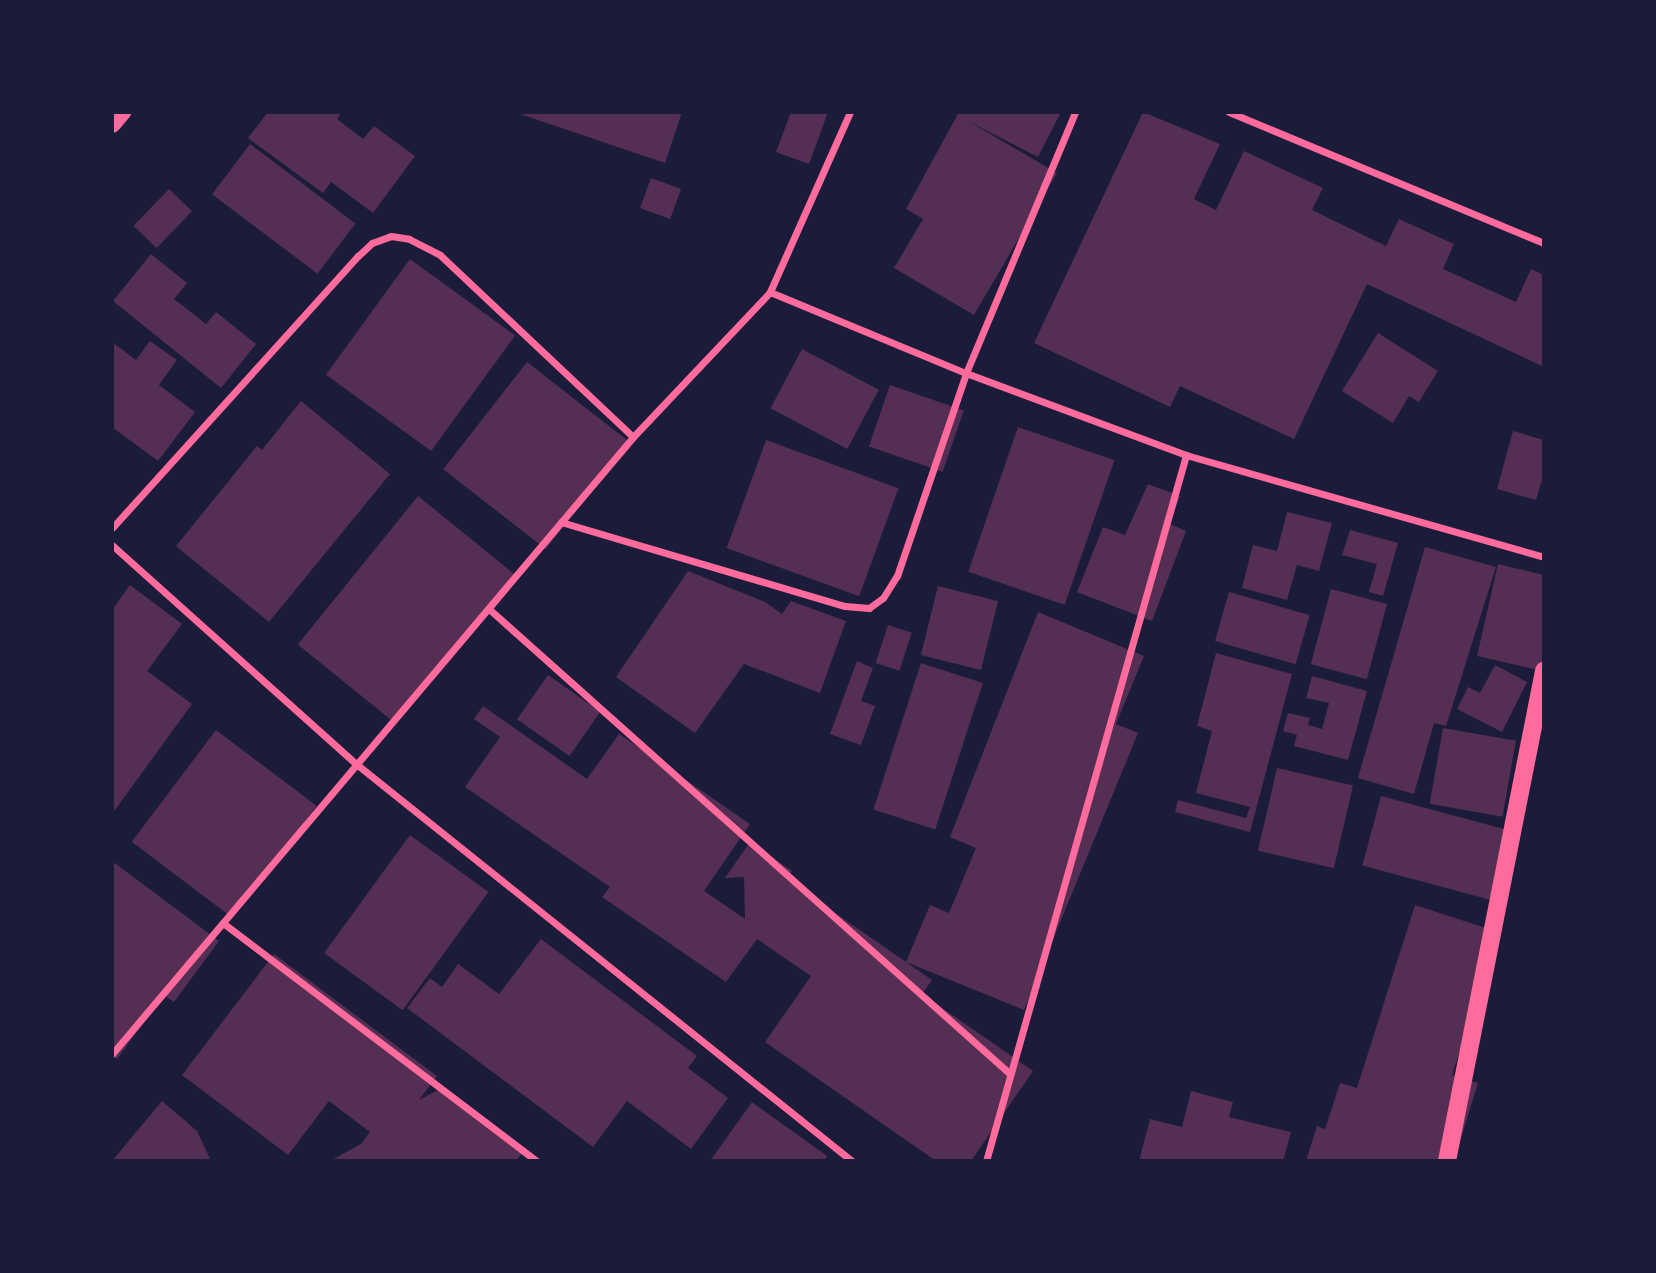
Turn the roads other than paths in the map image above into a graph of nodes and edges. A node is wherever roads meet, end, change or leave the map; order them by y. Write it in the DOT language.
graph roads {
  1 [pos="122,112"];
  2 [pos="850,112"];
  3 [pos="1075,112"];
  4 [pos="1229,112"];
  5 [pos="112,124"];
  6 [pos="1544,243"];
  7 [pos="770,292"];
  8 [pos="966,373"];
  9 [pos="633,437"];
  10 [pos="1186,455"];
  11 [pos="561,522"];
  12 [pos="112,528"];
  13 [pos="112,545"];
  14 [pos="1544,557"];
  15 [pos="489,609"];
  16 [pos="1544,671"];
  17 [pos="355,763"];
  18 [pos="223,923"];
  19 [pos="112,1054"];
  20 [pos="1008,1072"];
  21 [pos="536,1161"];
  22 [pos="852,1161"];
  23 [pos="986,1161"];
  24 [pos="1447,1161"];
  1 -- 5 [label="main road"];
  2 -- 7 [label="street"];
  3 -- 8 [label="street"];
  4 -- 6 [label="street"];
  7 -- 8 [label="street"];
  7 -- 9 [label="street"];
  8 -- 10 [label="street"];
  8 -- 11 [label="street"];
  9 -- 11 [label="street"];
  9 -- 12 [label="street"];
  10 -- 14 [label="street"];
  10 -- 20 [label="street"];
  11 -- 15 [label="street"];
  13 -- 17 [label="street"];
  15 -- 17 [label="street"];
  15 -- 20 [label="street"];
  16 -- 24 [label="main road"];
  17 -- 18 [label="street"];
  17 -- 22 [label="street"];
  18 -- 19 [label="street"];
  18 -- 21 [label="street"];
  20 -- 23 [label="street"];
}
